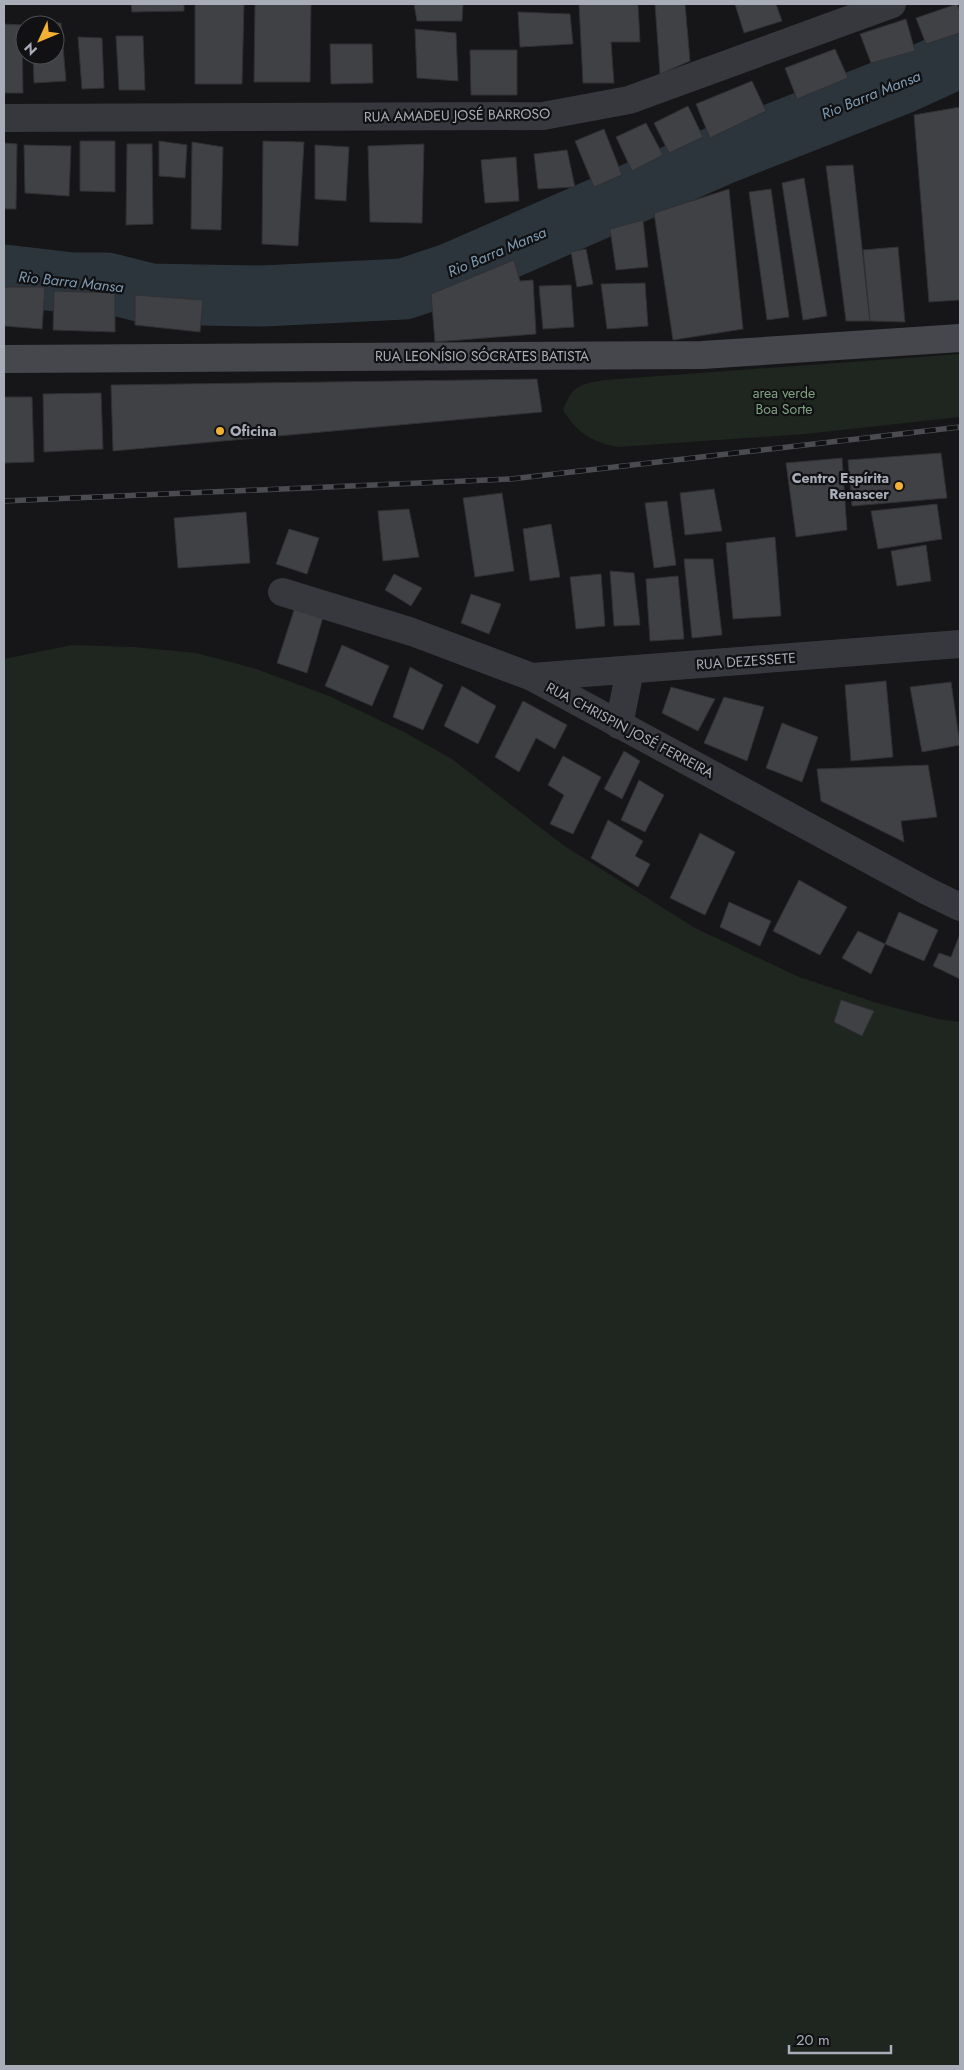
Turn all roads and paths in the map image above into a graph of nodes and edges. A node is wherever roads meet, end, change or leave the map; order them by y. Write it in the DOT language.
graph roads {
  1 [pos="892,4"];
  2 [pos="4,118"];
  3 [pos="960,338"];
  4 [pos="4,359"];
  5 [pos="282,592"];
  6 [pos="960,644"];
  7 [pos="630,670"];
  8 [pos="532,678"];
  9 [pos="619,725"];
  10 [pos="960,906"];
  1 -- 2 [label="street, RUA AMADEU JOSÉ BARROSO"];
  3 -- 4 [label="street, RUA LEONÍSIO SÓCRATES BATISTA"];
  5 -- 8 [label="street, RUA CHRISPIN JOSÉ FERREIRA"];
  6 -- 7 [label="street, RUA DEZESSETE"];
  7 -- 8 [label="street, RUA DEZESSETE"];
  7 -- 9 [label="street"];
  8 -- 9 [label="street, RUA CHRISPIN JOSÉ FERREIRA"];
  9 -- 10 [label="street, RUA CHRISPIN JOSÉ FERREIRA"];
}
